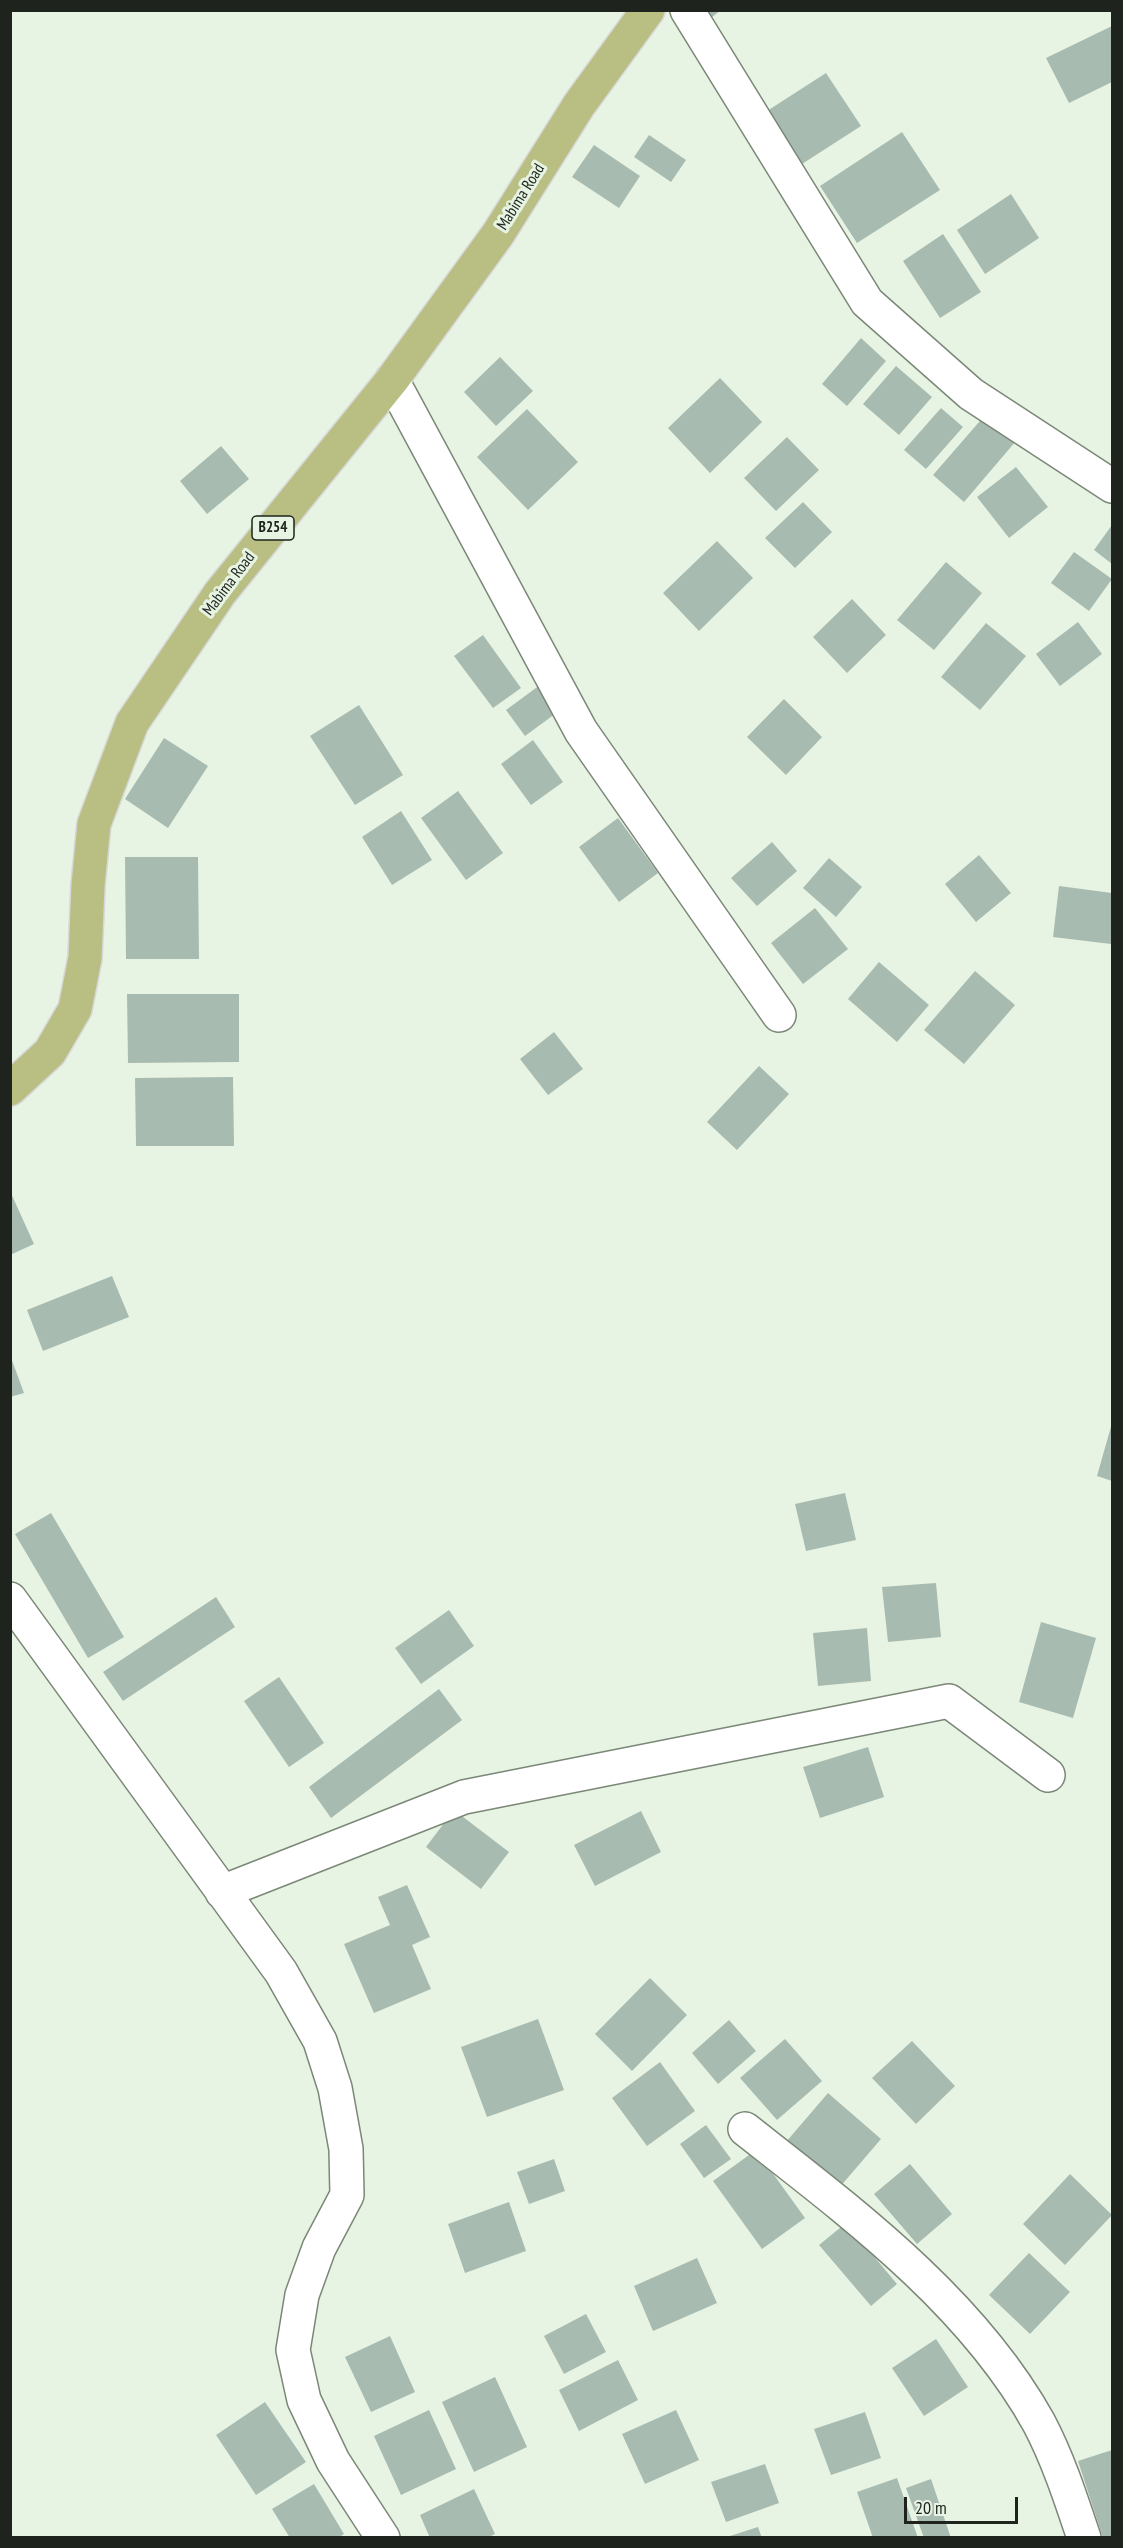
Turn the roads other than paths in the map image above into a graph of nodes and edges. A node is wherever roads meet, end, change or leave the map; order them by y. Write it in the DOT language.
graph roads {
  1 [pos="648,10"];
  2 [pos="687,10"];
  3 [pos="392,380"];
  4 [pos="1113,486"];
  5 [pos="779,1015"];
  6 [pos="10,1089"];
  7 [pos="10,1599"];
  8 [pos="1048,1775"];
  9 [pos="222,1892"];
  10 [pos="745,2128"];
  11 [pos="383,2538"];
  12 [pos="1084,2538"];
  1 -- 3 [label="main road, Mabima Road / B254"];
  2 -- 4 [label="street"];
  3 -- 5 [label="street"];
  3 -- 6 [label="main road, Mabima Road / B254"];
  7 -- 9 [label="street"];
  8 -- 9 [label="street"];
  9 -- 11 [label="street"];
  10 -- 12 [label="street"];
}
